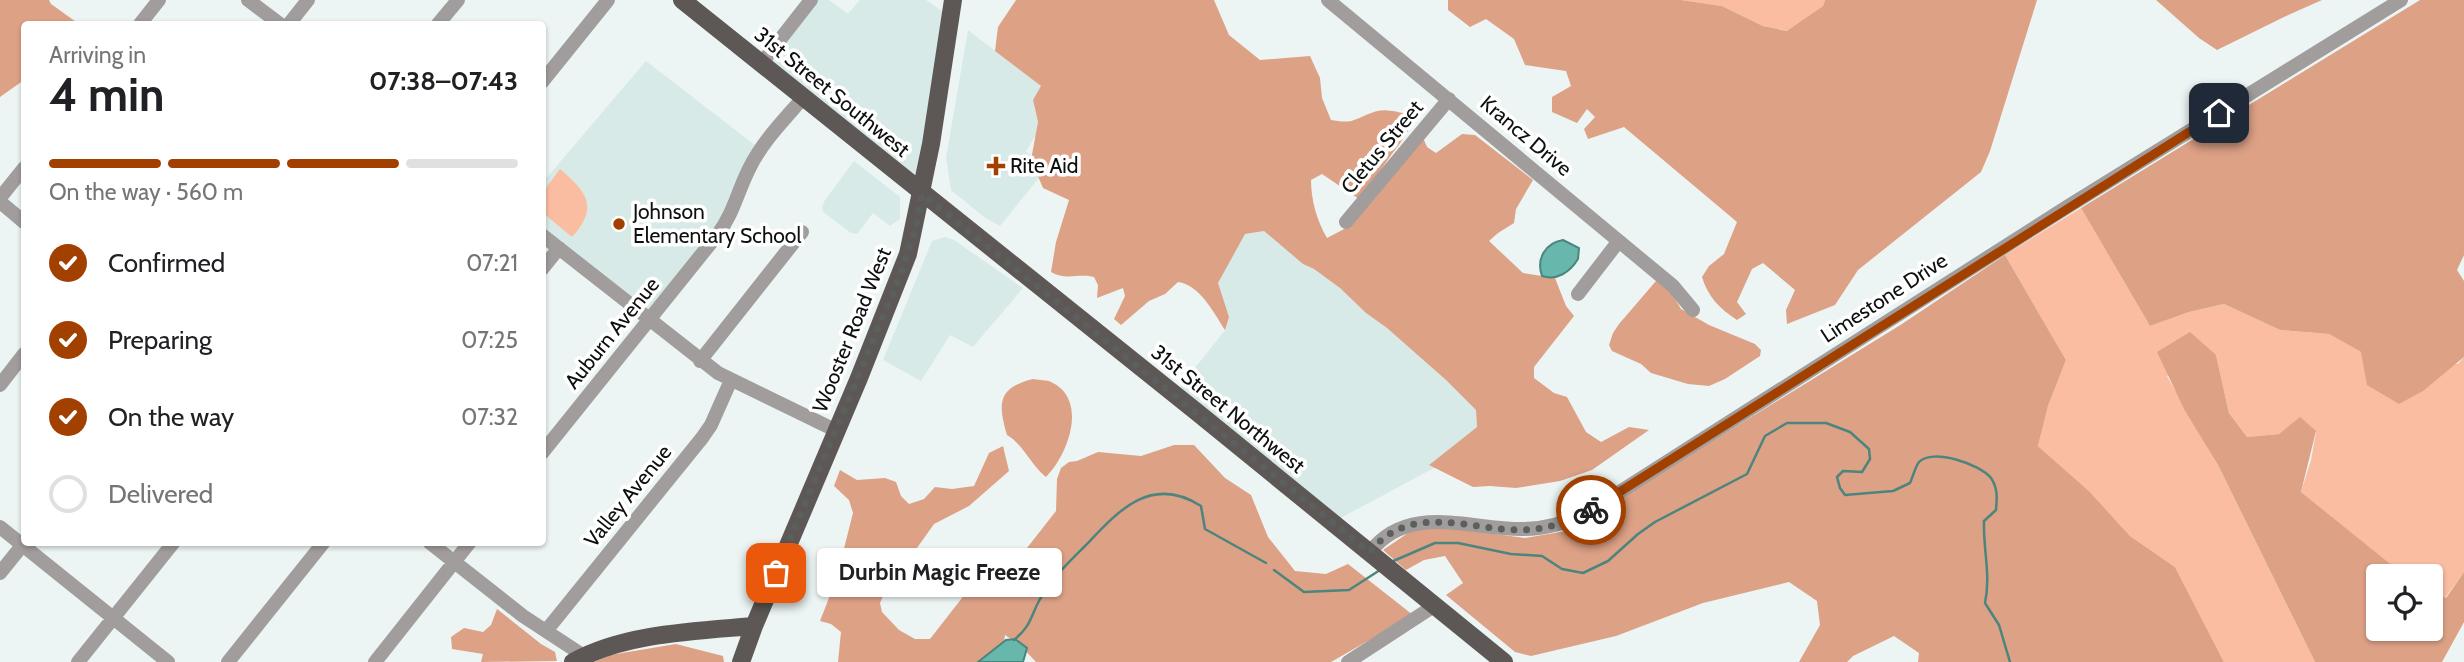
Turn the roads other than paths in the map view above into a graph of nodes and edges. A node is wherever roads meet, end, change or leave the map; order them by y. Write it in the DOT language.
graph roads {
  1 [pos="159,0"];
  2 [pos="248,0"];
  3 [pos="308,0"];
  4 [pos="458,0"];
  5 [pos="608,0"];
  6 [pos="682,0"];
  7 [pos="811,0"];
  8 [pos="953,0"];
  9 [pos="1328,0"];
  10 [pos="2400,0"];
  11 [pos="142,21"];
  12 [pos="276,21"];
  13 [pos="291,21"];
  14 [pos="440,21"];
  15 [pos="761,64"];
  16 [pos="546,77"];
  17 [pos="803,98"];
  18 [pos="1450,99"];
  19 [pos="21,172"];
  20 [pos="922,194"];
  21 [pos="0,200"];
  22 [pos="21,219"];
  23 [pos="1346,222"];
  24 [pos="802,232"];
  25 [pos="546,238"];
  26 [pos="1618,242"];
  27 [pos="559,248"];
  28 [pos="546,264"];
  29 [pos="1578,294"];
  30 [pos="1693,310"];
  31 [pos="649,320"];
  32 [pos="21,358"];
  33 [pos="701,360"];
  34 [pos="731,380"];
  35 [pos="0,385"];
  36 [pos="837,431"];
  37 [pos="546,448"];
  38 [pos="0,527"];
  39 [pos="21,542"];
  40 [pos="22,546"];
  41 [pos="26,546"];
  42 [pos="171,546"];
  43 [pos="321,546"];
  44 [pos="434,546"];
  45 [pos="467,546"];
  46 [pos="454,562"];
  47 [pos="1381,562"];
  48 [pos="0,573"];
  49 [pos="1434,606"];
  50 [pos="113,618"];
  51 [pos="754,626"];
  52 [pos="547,631"];
  53 [pos="578,659"];
  54 [pos="78,662"];
  55 [pos="168,662"];
  56 [pos="228,662"];
  57 [pos="375,662"];
  58 [pos="741,662"];
  59 [pos="1348,662"];
  60 [pos="1504,662"];
  1 -- 11 [label="street"];
  2 -- 12 [label="street"];
  3 -- 13 [label="street"];
  4 -- 14 [label="street"];
  5 -- 16 [label="street"];
  6 -- 15 [label="main road, 31st Street Southwest"];
  7 -- 15 [label="street"];
  8 -- 20 [label="main road, Wooster Road West"];
  9 -- 18 [label="street, Krancz Drive"];
  10 -- 47 [label="street, Limestone Drive"];
  15 -- 17 [label="main road, 31st Street Southwest"];
  17 -- 20 [label="main road, 31st Street Southwest"];
  17 -- 31 [label="street, Auburn Avenue"];
  18 -- 23 [label="street, Cletus Street"];
  18 -- 26 [label="street, Krancz Drive"];
  19 -- 21 [label="street"];
  20 -- 36 [label="main road, Wooster Road West"];
  20 -- 47 [label="main road, 31st Street Northwest"];
  21 -- 22 [label="street"];
  24 -- 33 [label="street"];
  25 -- 27 [label="street"];
  26 -- 29 [label="street"];
  26 -- 30 [label="street, Krancz Drive"];
  27 -- 28 [label="street"];
  27 -- 31 [label="street"];
  31 -- 33 [label="street"];
  31 -- 37 [label="street, Auburn Avenue"];
  32 -- 35 [label="street"];
  33 -- 34 [label="street"];
  34 -- 36 [label="street"];
  34 -- 52 [label="street, Valley Avenue"];
  36 -- 51 [label="main road, Wooster Road West"];
  38 -- 39 [label="street"];
  40 -- 48 [label="street"];
  41 -- 50 [label="street"];
  42 -- 50 [label="street"];
  43 -- 56 [label="street"];
  44 -- 46 [label="street"];
  45 -- 46 [label="street"];
  46 -- 52 [label="street"];
  46 -- 57 [label="street"];
  47 -- 49 [label="main road, 31st Street Northwest"];
  49 -- 59 [label="street"];
  49 -- 60 [label="main road, 31st Street Northwest"];
  50 -- 54 [label="street"];
  50 -- 55 [label="street"];
  51 -- 53 [label="main road"];
  51 -- 58 [label="main road, Wooster Road West"];
  52 -- 53 [label="street"];
}
